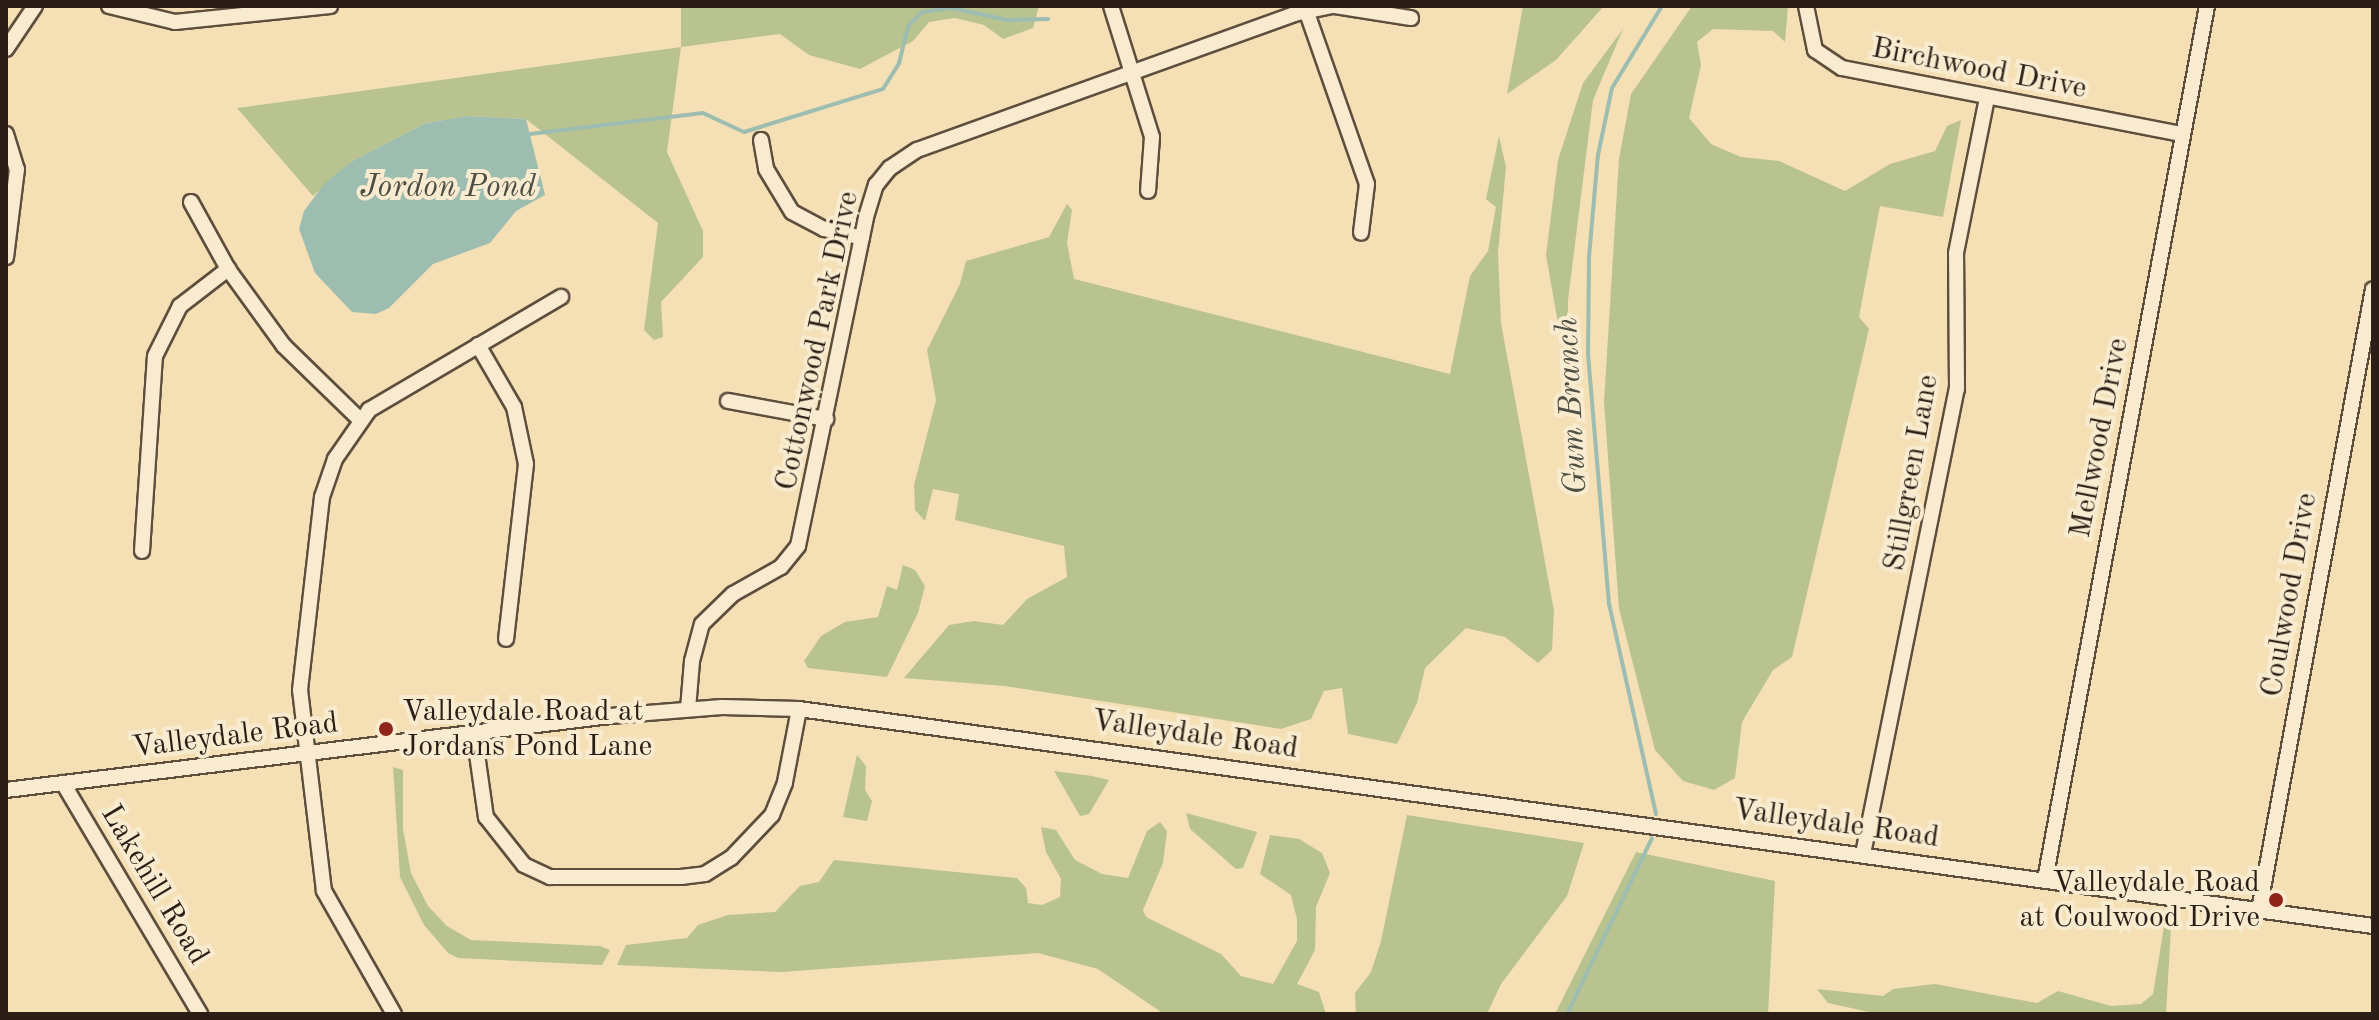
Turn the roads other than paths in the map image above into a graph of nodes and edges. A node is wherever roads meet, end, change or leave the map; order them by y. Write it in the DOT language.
graph roads {
  1 [pos="35,6"];
  2 [pos="109,6"];
  3 [pos="330,6"];
  4 [pos="1111,6"];
  5 [pos="1333,6"];
  6 [pos="1806,6"];
  7 [pos="2207,6"];
  8 [pos="1306,10"];
  9 [pos="242,11"];
  10 [pos="1411,18"];
  11 [pos="6,49"];
  12 [pos="1130,72"];
  13 [pos="1987,98"];
  14 [pos="6,134"];
  15 [pos="2183,134"];
  16 [pos="761,140"];
  17 [pos="1148,191"];
  18 [pos="191,202"];
  19 [pos="1361,233"];
  20 [pos="862,238"];
  21 [pos="6,257"];
  22 [pos="228,269"];
  23 [pos="2373,289"];
  24 [pos="561,297"];
  25 [pos="478,345"];
  26 [pos="728,401"];
  27 [pos="826,419"];
  28 [pos="360,420"];
  29 [pos="142,551"];
  30 [pos="506,639"];
  31 [pos="688,709"];
  32 [pos="799,709"];
  33 [pos="474,733"];
  34 [pos="306,753"];
  35 [pos="63,783"];
  36 [pos="6,790"];
  37 [pos="1863,854"];
  38 [pos="2045,880"];
  39 [pos="2259,910"];
  40 [pos="2373,926"];
  41 [pos="200,1014"];
  42 [pos="394,1014"];
  1 -- 11 [label="street"];
  2 -- 9 [label="street"];
  3 -- 9 [label="street"];
  4 -- 12 [label="street"];
  5 -- 8 [label="street, Cottonwood Park Drive"];
  5 -- 10 [label="street, Cottonwood Park Drive"];
  6 -- 13 [label="street, Birchwood Drive"];
  7 -- 15 [label="street, Mellwood Drive"];
  8 -- 12 [label="street, Cottonwood Park Drive"];
  8 -- 19 [label="street"];
  12 -- 17 [label="street"];
  12 -- 20 [label="street, Cottonwood Park Drive"];
  13 -- 15 [label="street, Birchwood Drive"];
  13 -- 37 [label="street, Stillgreen Lane"];
  14 -- 21 [label="street"];
  15 -- 38 [label="street, Mellwood Drive"];
  16 -- 20 [label="street"];
  18 -- 22 [label="street"];
  20 -- 27 [label="street, Cottonwood Park Drive"];
  22 -- 28 [label="street"];
  22 -- 29 [label="street"];
  23 -- 39 [label="street, Coulwood Drive"];
  24 -- 25 [label="street"];
  25 -- 28 [label="street"];
  25 -- 30 [label="street"];
  26 -- 27 [label="street"];
  27 -- 31 [label="street, Cottonwood Park Drive"];
  28 -- 34 [label="street"];
  31 -- 32 [label="street, Valleydale Road"];
  31 -- 33 [label="street, Valleydale Road"];
  32 -- 33 [label="street"];
  32 -- 37 [label="street, Valleydale Road"];
  33 -- 34 [label="street, Valleydale Road"];
  34 -- 35 [label="street, Valleydale Road"];
  34 -- 42 [label="street"];
  35 -- 36 [label="street, Valleydale Road"];
  35 -- 41 [label="street, Lakehill Road"];
  37 -- 38 [label="street, Valleydale Road"];
  38 -- 39 [label="street, Valleydale Road"];
  39 -- 40 [label="street, Valleydale Road"];
}
